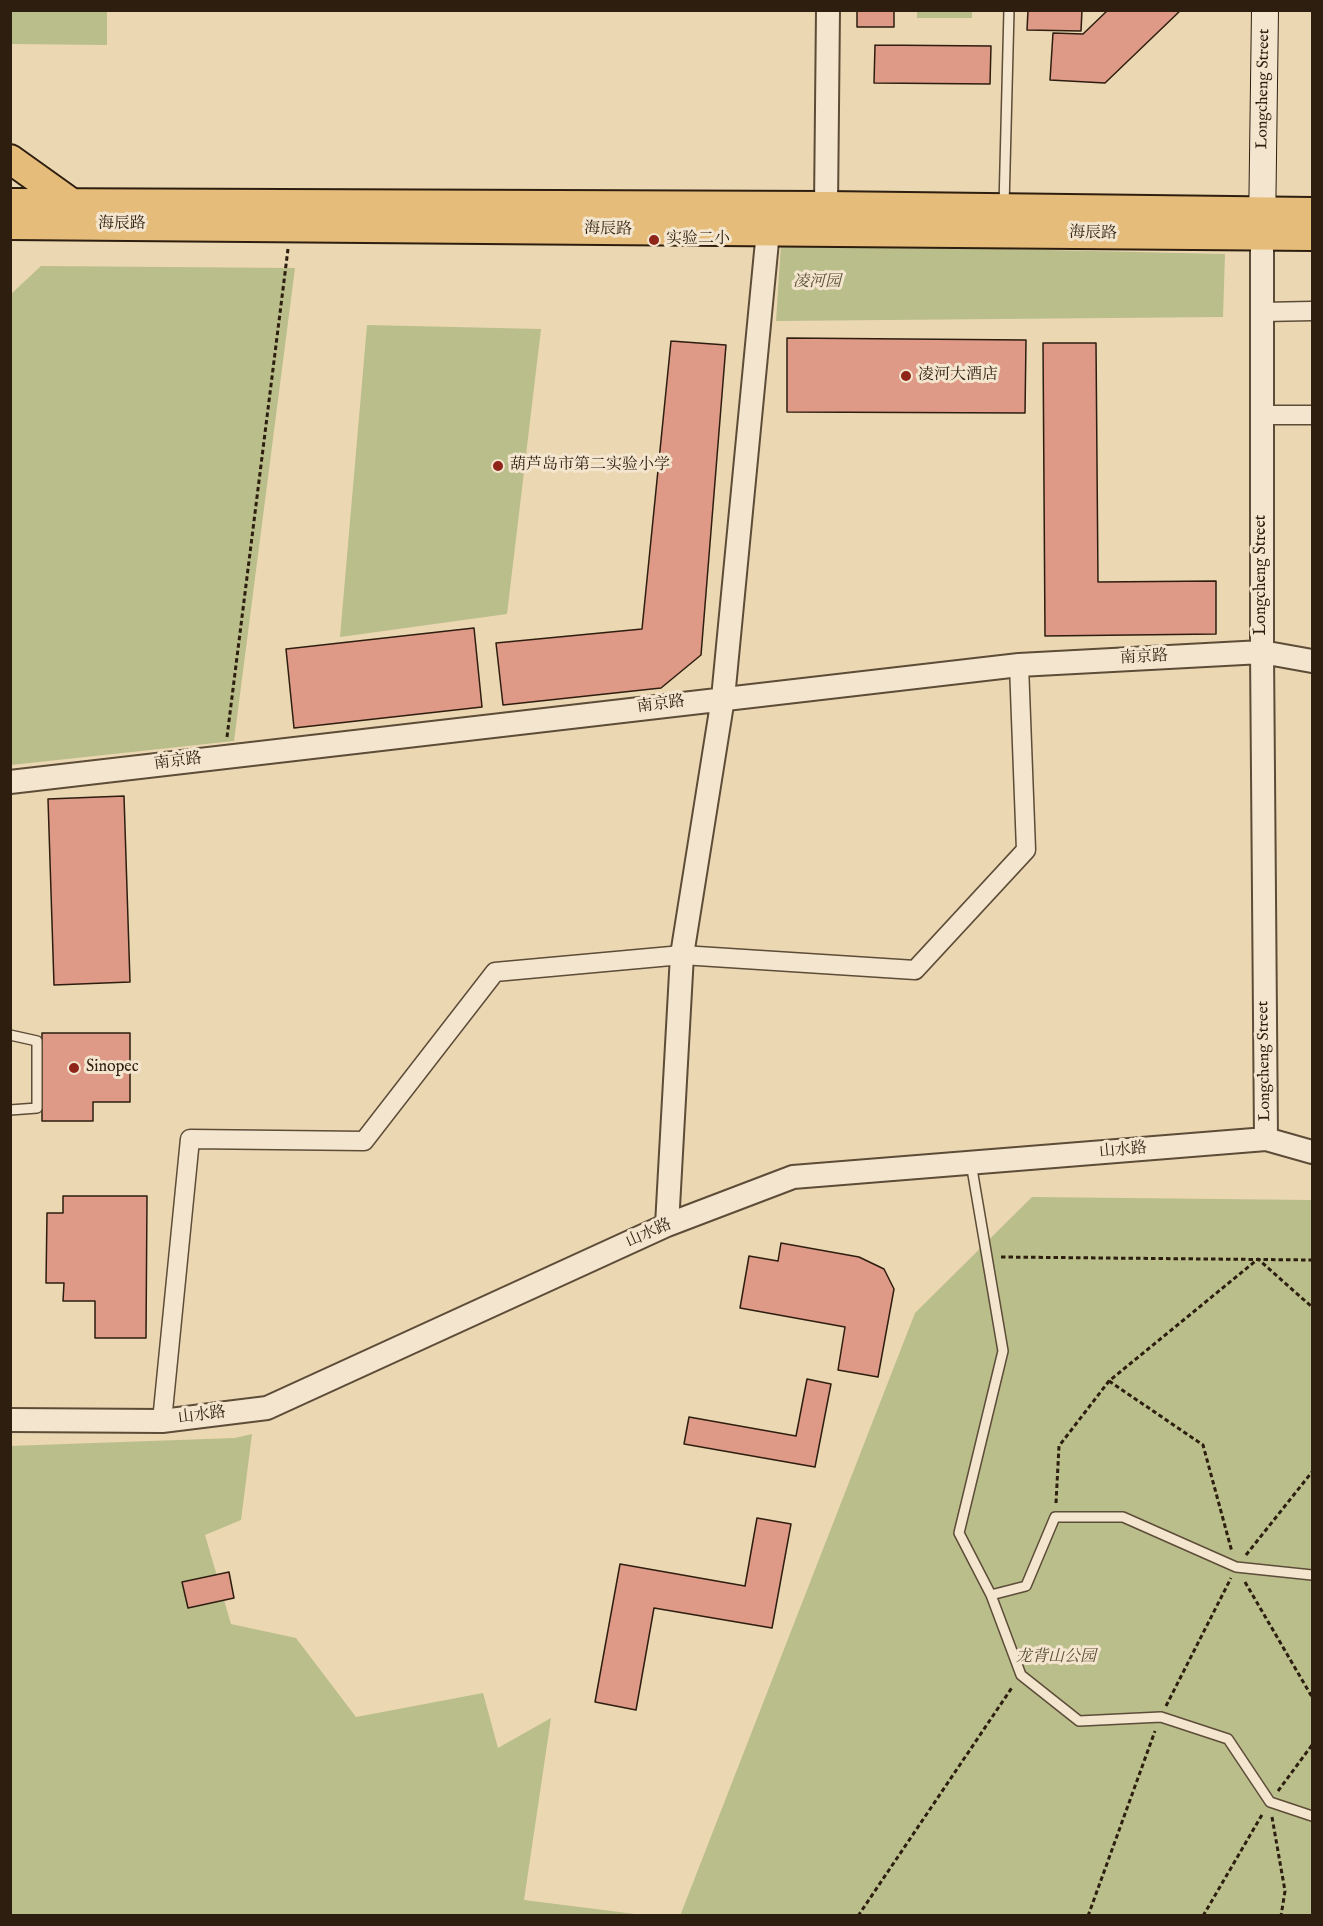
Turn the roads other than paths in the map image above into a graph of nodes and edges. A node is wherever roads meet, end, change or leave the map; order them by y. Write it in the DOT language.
graph roads {
  1 [pos="828,10"];
  2 [pos="1009,10"];
  3 [pos="1265,10"];
  4 [pos="10,159"];
  5 [pos="10,203"];
  6 [pos="826,206"];
  7 [pos="1004,208"];
  8 [pos="1312,212"];
  9 [pos="70,214"];
  10 [pos="1262,224"];
  11 [pos="10,225"];
  12 [pos="768,231"];
  13 [pos="1312,236"];
  14 [pos="10,243"];
  15 [pos="1312,311"];
  16 [pos="1262,312"];
  17 [pos="1262,415"];
  18 [pos="1312,415"];
  19 [pos="1262,652"];
  20 [pos="1312,661"];
  21 [pos="1019,665"];
  22 [pos="723,698"];
  23 [pos="10,782"];
  24 [pos="682,955"];
  25 [pos="10,1035"];
  26 [pos="10,1110"];
  27 [pos="1266,1139"];
  28 [pos="1312,1152"];
  29 [pos="971,1163"];
  30 [pos="667,1226"];
  31 [pos="10,1420"];
  32 [pos="162,1420"];
  33 [pos="1312,1575"];
  34 [pos="991,1595"];
  35 [pos="1312,1816"];
  1 -- 6 [label="street"];
  2 -- 7 [label="lane"];
  3 -- 10 [label="main road, Longcheng Street"];
  4 -- 9 [label="main road"];
  5 -- 9 [label="main road, 海辰路"];
  6 -- 7 [label="main road, 海辰路"];
  6 -- 9 [label="main road, 海辰路"];
  7 -- 10 [label="main road, 海辰路"];
  8 -- 10 [label="main road, 海辰路"];
  9 -- 11 [label="main road, 海辰路"];
  9 -- 12 [label="main road, 海辰路"];
  9 -- 14 [label="main road"];
  10 -- 12 [label="main road, 海辰路"];
  10 -- 13 [label="main road, 海辰路"];
  10 -- 16 [label="street, Longcheng Street"];
  12 -- 22 [label="street"];
  15 -- 16 [label="street"];
  16 -- 17 [label="street, Longcheng Street"];
  17 -- 18 [label="street"];
  17 -- 19 [label="street, Longcheng Street"];
  19 -- 20 [label="street, 南京路"];
  19 -- 21 [label="street, 南京路"];
  19 -- 27 [label="street, Longcheng Street"];
  21 -- 22 [label="street, 南京路"];
  21 -- 24 [label="street"];
  22 -- 23 [label="street, 南京路"];
  22 -- 24 [label="street"];
  24 -- 30 [label="street"];
  24 -- 32 [label="street"];
  25 -- 26 [label="lane"];
  27 -- 28 [label="street, 山水路"];
  27 -- 29 [label="street, 山水路"];
  29 -- 30 [label="street, 山水路"];
  29 -- 34 [label="lane"];
  30 -- 32 [label="street, 山水路"];
  31 -- 32 [label="street, 山水路"];
  33 -- 34 [label="lane"];
  34 -- 35 [label="lane"];
}
